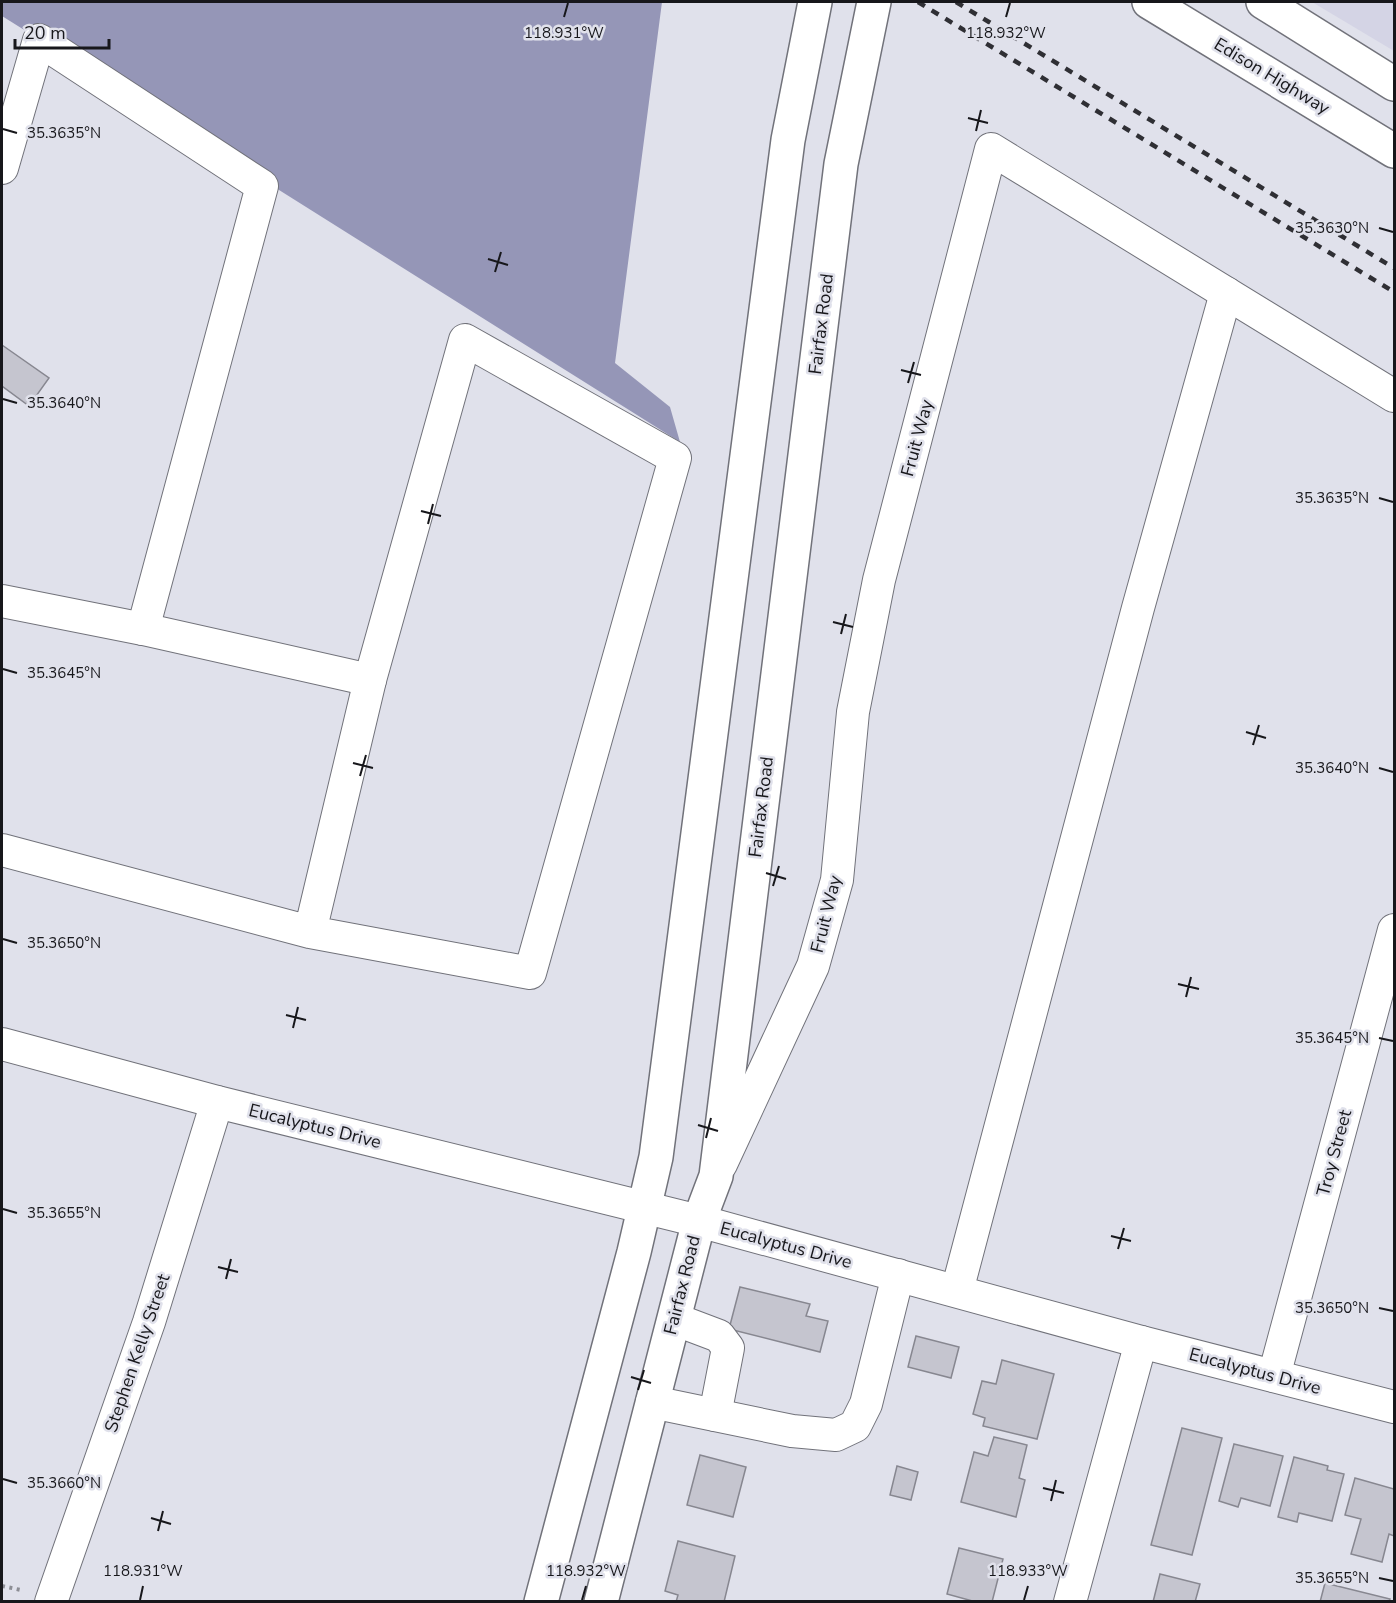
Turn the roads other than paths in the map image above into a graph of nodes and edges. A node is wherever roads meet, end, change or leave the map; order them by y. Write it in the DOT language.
graph roads {
  1 [pos="815,2"];
  2 [pos="874,2"];
  3 [pos="1149,2"];
  4 [pos="1263,2"];
  5 [pos="1395,84"];
  6 [pos="1395,151"];
  7 [pos="2,168"];
  8 [pos="1226,293"];
  9 [pos="1395,396"];
  10 [pos="2,601"];
  11 [pos="143,629"];
  12 [pos="370,680"];
  13 [pos="2,849"];
  14 [pos="1395,930"];
  15 [pos="310,932"];
  16 [pos="1383,1021"];
  17 [pos="2,1044"];
  18 [pos="217,1102"];
  19 [pos="716,1176"];
  20 [pos="645,1208"];
  21 [pos="699,1221"];
  22 [pos="898,1275"];
  23 [pos="957,1291"];
  24 [pos="674,1319"];
  25 [pos="1141,1342"];
  26 [pos="1274,1376"];
  27 [pos="652,1402"];
  28 [pos="1395,1407"];
  29 [pos="715,1415"];
  30 [pos="51,1602"];
  31 [pos="541,1602"];
  32 [pos="601,1602"];
  33 [pos="1071,1602"];
  1 -- 20 [label="main road"];
  2 -- 19 [label="main road, Fairfax Road"];
  3 -- 6 [label="main road, Edison Highway"];
  4 -- 5 [label="main road"];
  7 -- 11 [label="street"];
  8 -- 9 [label="street, Fruit Way"];
  8 -- 19 [label="street, Fruit Way"];
  8 -- 23 [label="street"];
  10 -- 11 [label="street"];
  11 -- 12 [label="street"];
  12 -- 15 [label="street"];
  12 -- 15 [label="street"];
  13 -- 15 [label="street"];
  14 -- 16 [label="street, Troy Street"];
  16 -- 26 [label="street, Troy Street"];
  17 -- 18 [label="street, Eucalyptus Drive"];
  18 -- 20 [label="street, Eucalyptus Drive"];
  18 -- 30 [label="street, Stephen Kelly Street"];
  19 -- 21 [label="main road, Fairfax Road"];
  20 -- 21 [label="street, Eucalyptus Drive"];
  20 -- 31 [label="main road"];
  21 -- 22 [label="street, Eucalyptus Drive"];
  21 -- 24 [label="main road, Fairfax Road"];
  22 -- 23 [label="street, Eucalyptus Drive"];
  22 -- 29 [label="street"];
  23 -- 25 [label="street, Eucalyptus Drive"];
  24 -- 27 [label="main road, Fairfax Road"];
  24 -- 29 [label="street"];
  25 -- 26 [label="street, Eucalyptus Drive"];
  25 -- 33 [label="street"];
  26 -- 28 [label="street, Eucalyptus Drive"];
  27 -- 29 [label="street"];
  27 -- 32 [label="main road, Fairfax Road"];
}
